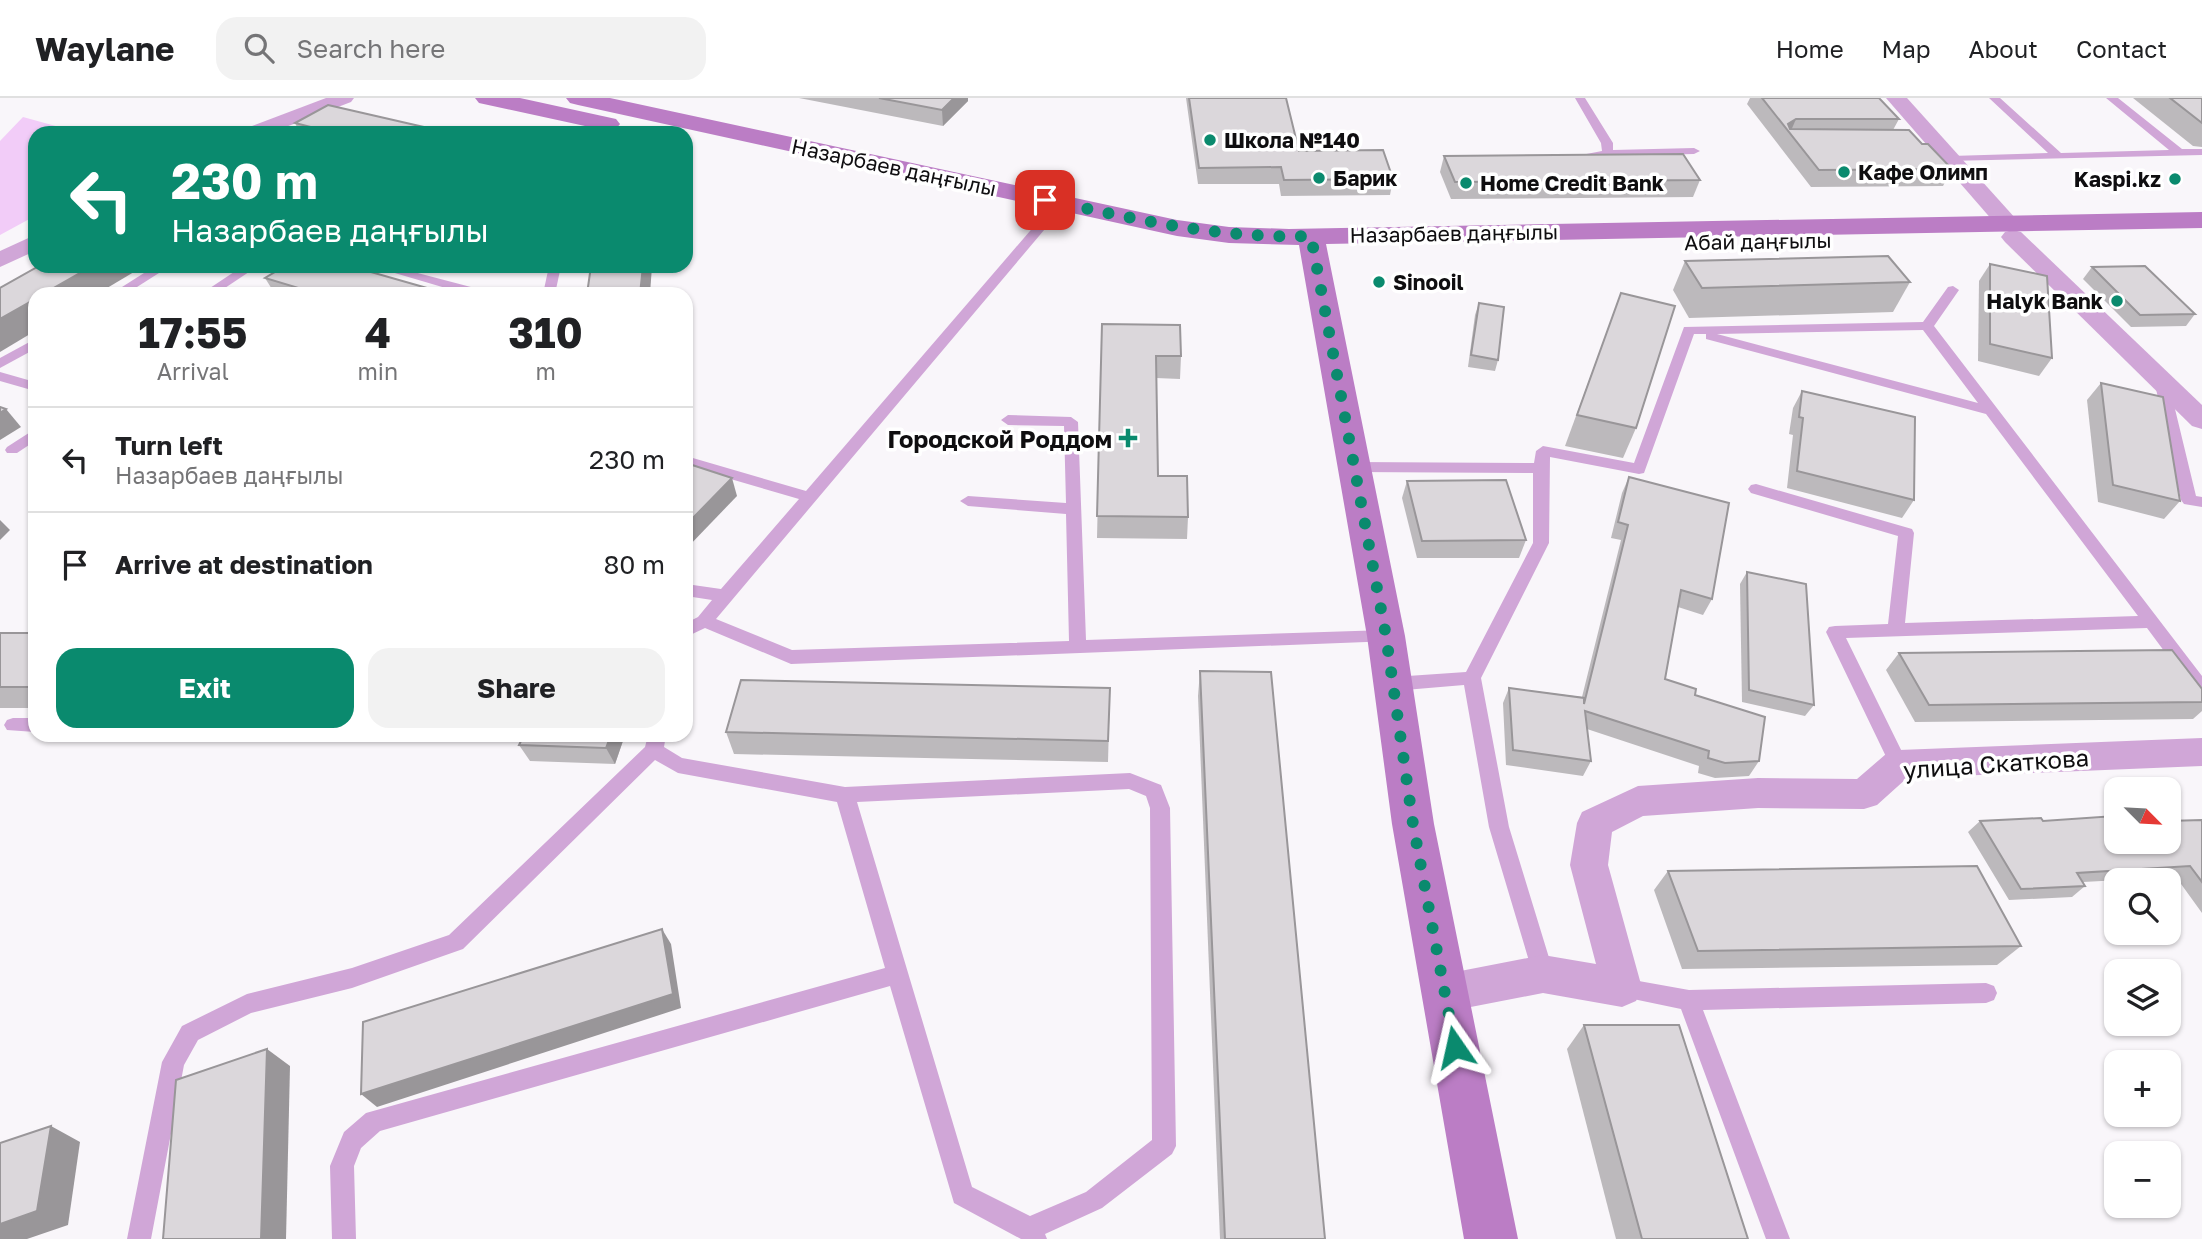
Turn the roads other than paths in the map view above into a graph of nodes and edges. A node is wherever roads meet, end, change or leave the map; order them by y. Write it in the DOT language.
graph roads {
  1 [pos="344,98"];
  2 [pos="487,98"];
  3 [pos="578,98"];
  4 [pos="1580,98"];
  5 [pos="1896,98"];
  6 [pos="1994,98"];
  7 [pos="2111,98"];
  8 [pos="534,103"];
  9 [pos="269,126"];
  10 [pos="621,126"];
  11 [pos="693,144"];
  12 [pos="1694,152"];
  13 [pos="2202,152"];
  14 [pos="1608,153"];
  15 [pos="2180,153"];
  16 [pos="2057,155"];
  17 [pos="1567,158"];
  18 [pos="1951,159"];
  19 [pos="1046,220"];
  20 [pos="2202,220"];
  21 [pos="2010,230"];
  22 [pos="2202,233"];
  23 [pos="1313,244"];
  24 [pos="28,246"];
  25 [pos="0,260"];
  26 [pos="152,273"];
  27 [pos="240,273"];
  28 [pos="403,273"];
  29 [pos="129,287"];
  30 [pos="218,287"];
  31 [pos="455,287"];
  32 [pos="1953,290"];
  33 [pos="1927,326"];
  34 [pos="1689,330"];
  35 [pos="28,347"];
  36 [pos="0,364"];
  37 [pos="0,376"];
  38 [pos="2161,380"];
  39 [pos="28,385"];
  40 [pos="1991,411"];
  41 [pos="2202,419"];
  42 [pos="1008,421"];
  43 [pos="28,439"];
  44 [pos="12,450"];
  45 [pos="693,463"];
  46 [pos="1354,467"];
  47 [pos="1541,468"];
  48 [pos="1756,489"];
  49 [pos="809,497"];
  50 [pos="968,501"];
  51 [pos="2202,502"];
  52 [pos="1074,509"];
  53 [pos="693,591"];
  54 [pos="725,596"];
  55 [pos="704,621"];
  56 [pos="2151,622"];
  57 [pos="693,627"];
  58 [pos="1896,630"];
  59 [pos="1386,636"];
  60 [pos="1079,647"];
  61 [pos="1472,678"];
  62 [pos="1393,684"];
  63 [pos="2202,689"];
  64 [pos="13,725"];
  65 [pos="28,725"];
  66 [pos="655,743"];
  67 [pos="2202,752"];
  68 [pos="1899,764"];
  69 [pos="845,795"];
  70 [pos="898,974"];
  71 [pos="1544,974"];
  72 [pos="1622,988"];
  73 [pos="1445,993"];
  74 [pos="1986,993"];
  75 [pos="1689,1000"];
  76 [pos="1032,1234"];
  77 [pos="134,1237"];
  78 [pos="344,1239"];
  79 [pos="1491,1239"];
  80 [pos="1777,1239"];
  1 -- 9 [label="street"];
  2 -- 8 [label="main road"];
  3 -- 23 [label="main road, Назарбаев даңғылы"];
  4 -- 14 [label="lane"];
  5 -- 18 [label="street"];
  6 -- 16 [label="lane"];
  7 -- 15 [label="lane"];
  8 -- 10 [label="main road"];
  11 -- 19 [label="main road, Назарбаев даңғылы"];
  12 -- 14 [label="lane"];
  13 -- 15 [label="lane"];
  14 -- 17 [label="lane"];
  15 -- 16 [label="lane"];
  16 -- 18 [label="lane"];
  18 -- 21 [label="street"];
  19 -- 23 [label="main road, Назарбаев даңғылы"];
  19 -- 49 [label="lane"];
  20 -- 21 [label="main road, Абай даңғылы"];
  21 -- 22 [label="main road, Абай даңғылы"];
  21 -- 23 [label="main road, Абай даңғылы"];
  21 -- 38 [label="street"];
  23 -- 46 [label="main road"];
  24 -- 25 [label="street"];
  26 -- 29 [label="lane"];
  27 -- 30 [label="lane"];
  28 -- 31 [label="lane"];
  32 -- 33 [label="lane"];
  33 -- 34 [label="lane"];
  33 -- 40 [label="lane"];
  34 -- 40 [label="lane"];
  34 -- 47 [label="lane"];
  35 -- 36 [label="lane"];
  37 -- 39 [label="lane"];
  38 -- 41 [label="street"];
  38 -- 51 [label="lane"];
  40 -- 56 [label="lane"];
  42 -- 52 [label="lane"];
  43 -- 44 [label="lane"];
  45 -- 49 [label="lane"];
  46 -- 47 [label="lane"];
  46 -- 59 [label="main road"];
  47 -- 61 [label="lane"];
  48 -- 58 [label="lane"];
  49 -- 54 [label="lane"];
  50 -- 52 [label="lane"];
  52 -- 60 [label="lane"];
  53 -- 54 [label="lane"];
  54 -- 55 [label="lane"];
  55 -- 57 [label="lane"];
  55 -- 60 [label="lane"];
  56 -- 58 [label="lane"];
  56 -- 63 [label="lane"];
  58 -- 68 [label="lane"];
  59 -- 60 [label="lane"];
  59 -- 62 [label="main road"];
  61 -- 62 [label="lane"];
  61 -- 71 [label="lane"];
  62 -- 73 [label="main road"];
  64 -- 65 [label="lane"];
  66 -- 69 [label="lane"];
  66 -- 77 [label="lane"];
  67 -- 68 [label="street, улица Скаткова"];
  68 -- 72 [label="street, улица Скаткова"];
  69 -- 70 [label="lane"];
  69 -- 76 [label="lane"];
  70 -- 76 [label="lane"];
  70 -- 78 [label="lane"];
  71 -- 72 [label="street"];
  71 -- 73 [label="street"];
  72 -- 75 [label="lane"];
  73 -- 79 [label="main road"];
  74 -- 75 [label="lane"];
  75 -- 80 [label="lane"];
}
